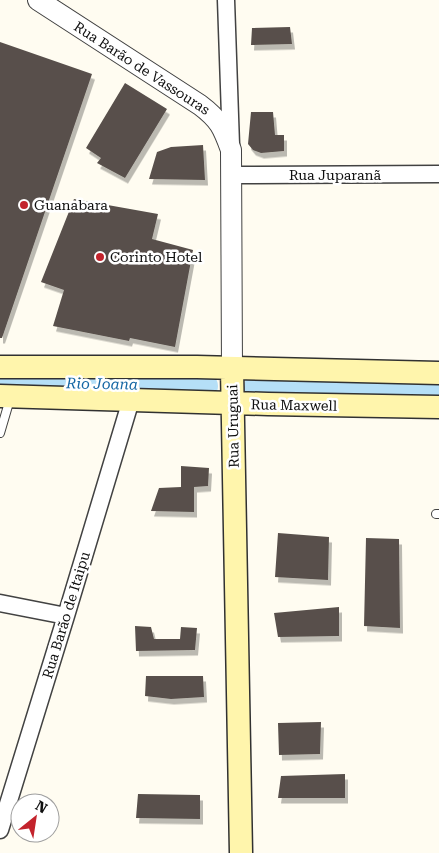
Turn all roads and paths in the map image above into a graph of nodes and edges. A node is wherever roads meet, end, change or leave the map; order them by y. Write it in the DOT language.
graph roads {
  1 [pos="38,0"];
  2 [pos="226,0"];
  3 [pos="231,150"];
  4 [pos="439,174"];
  5 [pos="231,175"];
  6 [pos="0,367"];
  7 [pos="232,369"];
  8 [pos="439,374"];
  9 [pos="5,396"];
  10 [pos="130,400"];
  11 [pos="233,403"];
  12 [pos="439,407"];
  13 [pos="0,433"];
  14 [pos="0,603"];
  15 [pos="66,616"];
  16 [pos="0,830"];
  17 [pos="241,853"];
  1 -- 3 [label="street, Rua Barão de Vassouras"];
  2 -- 3 [label="street, Rua Uruguai"];
  3 -- 5 [label="street, Rua Uruguai"];
  4 -- 5 [label="street, Rua Juparanã"];
  5 -- 7 [label="street, Rua Uruguai"];
  6 -- 7 [label="main road"];
  7 -- 8 [label="main road"];
  7 -- 11 [label="main road, Rua Uruguai"];
  9 -- 10 [label="main road, Rua Maxwell"];
  9 -- 13 [label="lane"];
  10 -- 11 [label="main road, Rua Maxwell"];
  10 -- 15 [label="street, Rua Barão de Itaipu"];
  11 -- 12 [label="main road, Rua Maxwell"];
  11 -- 17 [label="main road, Rua Uruguai"];
  14 -- 15 [label="street"];
  15 -- 16 [label="street, Rua Barão de Itaipu"];
}
